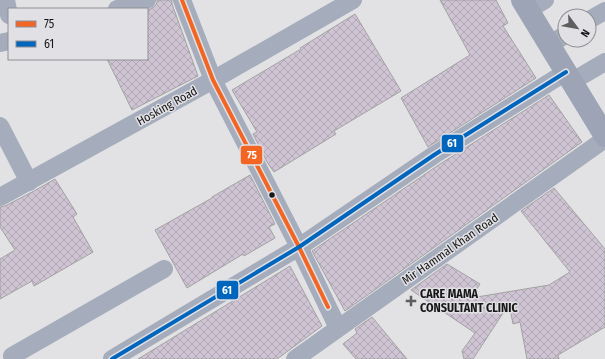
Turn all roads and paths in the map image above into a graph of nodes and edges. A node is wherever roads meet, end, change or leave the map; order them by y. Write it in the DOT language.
graph roads {
  1 [pos="6,0"];
  2 [pos="148,0"];
  3 [pos="182,0"];
  4 [pos="353,0"];
  5 [pos="532,3"];
  6 [pos="120,8"];
  7 [pos="8,10"];
  8 [pos="557,40"];
  9 [pos="559,48"];
  10 [pos="605,62"];
  11 [pos="568,77"];
  12 [pos="213,80"];
  13 [pos="599,112"];
  14 [pos="0,126"];
  15 [pos="605,138"];
  16 [pos="29,182"];
  17 [pos="0,197"];
  18 [pos="299,248"];
  19 [pos="164,269"];
  20 [pos="338,328"];
  21 [pos="13,359"];
  22 [pos="112,359"];
  23 [pos="295,359"];
  1 -- 7 [label="street"];
  2 -- 6 [label="street"];
  3 -- 12 [label="street"];
  4 -- 12 [label="street, Hosking Road"];
  5 -- 8 [label="main road"];
  9 -- 11 [label="main road"];
  10 -- 11 [label="street"];
  11 -- 13 [label="main road"];
  11 -- 18 [label="street"];
  12 -- 16 [label="street, Hosking Road"];
  12 -- 18 [label="street"];
  13 -- 15 [label="main road"];
  14 -- 16 [label="street"];
  15 -- 20 [label="street, Mir Hammal Khan Road"];
  16 -- 17 [label="street, Hosking Road"];
  18 -- 20 [label="street"];
  18 -- 22 [label="street"];
  19 -- 21 [label="street"];
  20 -- 23 [label="street, Mir Hammal Khan Road"];
}
